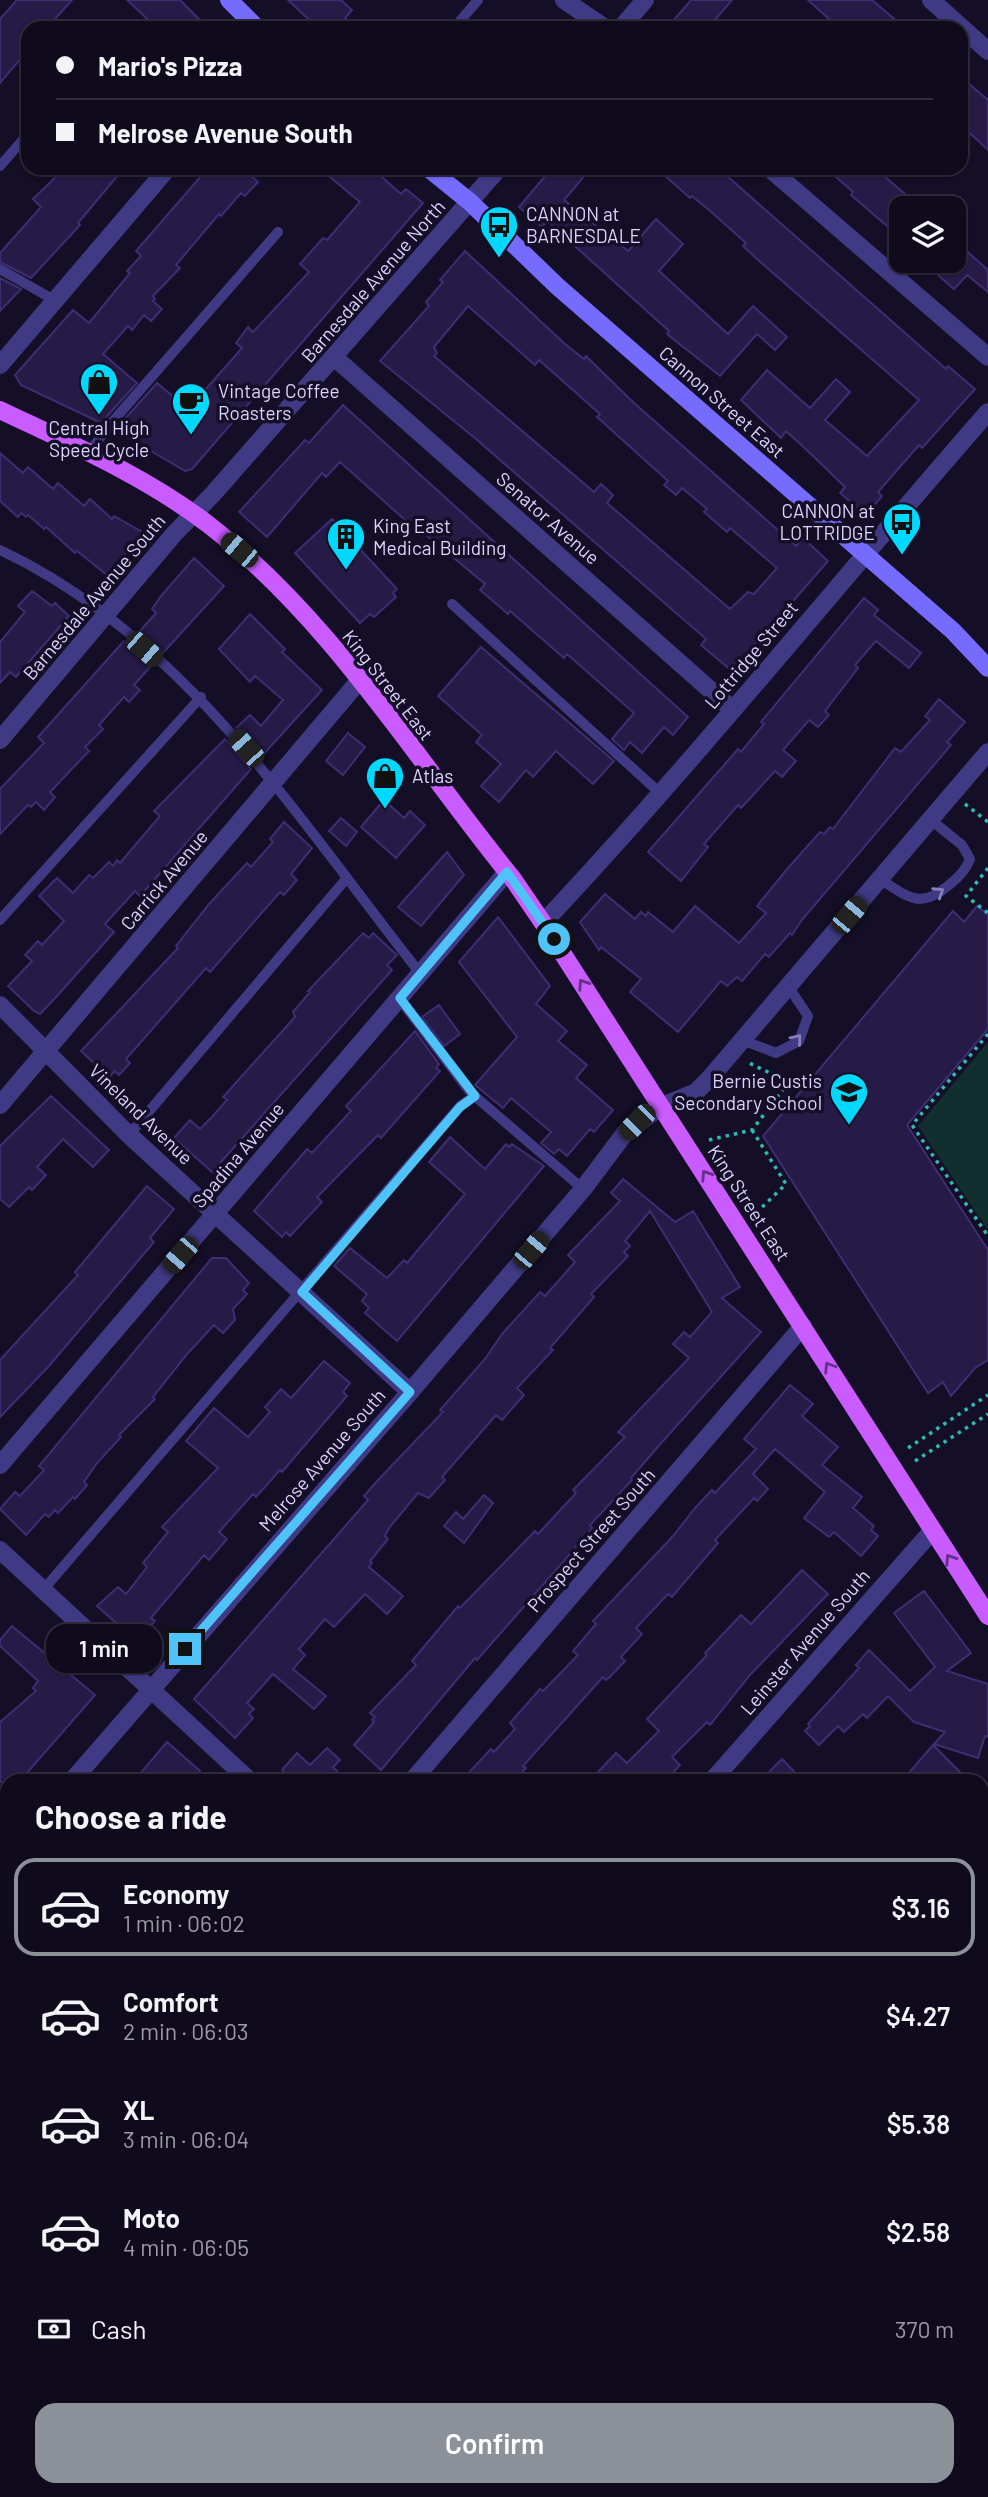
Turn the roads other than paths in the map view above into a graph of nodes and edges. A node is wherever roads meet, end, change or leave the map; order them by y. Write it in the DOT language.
graph roads {
  1 [pos="229,0"];
  2 [pos="478,0"];
  3 [pos="564,0"];
  4 [pos="645,0"];
  5 [pos="931,0"];
  6 [pos="250,21"];
  7 [pos="460,21"];
  8 [pos="595,21"];
  9 [pos="627,21"];
  10 [pos="954,21"];
  11 [pos="968,33"];
  12 [pos="988,51"];
  13 [pos="21,142"];
  14 [pos="0,166"];
  15 [pos="162,175"];
  16 [pos="437,175"];
  17 [pos="493,175"];
  18 [pos="777,175"];
  19 [pos="470,202"];
  20 [pos="278,232"];
  21 [pos="0,269"];
  22 [pos="54,300"];
  23 [pos="334,357"];
  24 [pos="988,357"];
  25 [pos="0,365"];
  26 [pos="0,410"];
  27 [pos="988,412"];
  28 [pos="89,453"];
  29 [pos="193,513"];
  30 [pos="0,550"];
  31 [pos="864,553"];
  32 [pos="452,604"];
  33 [pos="107,617"];
  34 [pos="988,668"];
  35 [pos="359,681"];
  36 [pos="201,697"];
  37 [pos="733,710"];
  38 [pos="0,740"];
  39 [pos="988,752"];
  40 [pos="274,782"];
  41 [pos="661,793"];
  42 [pos="930,820"];
  43 [pos="507,872"];
  44 [pos="346,879"];
  45 [pos="880,879"];
  46 [pos="0,920"];
  47 [pos="543,923"];
  48 [pos="420,973"];
  49 [pos="788,986"];
  50 [pos="400,998"];
  51 [pos="0,1005"];
  52 [pos="742,1040"];
  53 [pos="47,1051"];
  54 [pos="475,1096"];
  55 [pos="0,1105"];
  56 [pos="662,1106"];
  57 [pos="129,1135"];
  58 [pos="583,1189"];
  59 [pos="216,1213"];
  60 [pos="302,1292"];
  61 [pos="803,1326"];
  62 [pos="410,1392"];
  63 [pos="0,1465"];
  64 [pos="932,1531"];
  65 [pos="0,1550"];
  66 [pos="43,1590"];
  67 [pos="988,1616"];
  68 [pos="150,1688"];
  69 [pos="78,1774"];
  70 [pos="242,1774"];
  71 [pos="418,1774"];
  72 [pos="718,1774"];
  1 -- 6 [label="main road"];
  2 -- 7 [label="lane"];
  3 -- 8 [label="street"];
  4 -- 9 [label="street"];
  5 -- 10 [label="street"];
  11 -- 12 [label="street"];
  13 -- 14 [label="lane"];
  15 -- 22 [label="street"];
  16 -- 19 [label="main road, Cannon Street East"];
  17 -- 19 [label="street, Barnesdale Avenue North"];
  18 -- 24 [label="street"];
  19 -- 23 [label="street, Barnesdale Avenue North"];
  19 -- 31 [label="main road, Cannon Street East"];
  20 -- 28 [label="lane"];
  21 -- 22 [label="lane"];
  22 -- 25 [label="street"];
  23 -- 29 [label="street, Barnesdale Avenue North"];
  23 -- 37 [label="street, Senator Avenue"];
  26 -- 28 [label="main road, King Street East"];
  27 -- 31 [label="street, Lottridge Street"];
  28 -- 29 [label="main road, King Street East"];
  29 -- 33 [label="street, Barnesdale Avenue South"];
  29 -- 35 [label="main road, King Street East"];
  30 -- 33 [label="lane"];
  31 -- 34 [label="main road, Cannon Street East"];
  31 -- 37 [label="street, Lottridge Street"];
  32 -- 41 [label="lane"];
  33 -- 36 [label="lane"];
  33 -- 38 [label="street, Barnesdale Avenue South"];
  35 -- 40 [label="street, Carrick Avenue"];
  35 -- 43 [label="main road, King Street East"];
  36 -- 40 [label="lane"];
  36 -- 46 [label="lane"];
  37 -- 41 [label="street, Lottridge Street"];
  39 -- 42 [label="street, Melrose Avenue South"];
  40 -- 44 [label="lane"];
  40 -- 53 [label="street, Carrick Avenue"];
  41 -- 47 [label="street, Lottridge Street"];
  42 -- 45 [label="street, Melrose Avenue South"];
  45 -- 42 [label="lane, one-way"];
  43 -- 47 [label="main road, King Street East"];
  43 -- 48 [label="street, Spadina Avenue"];
  44 -- 48 [label="lane"];
  44 -- 57 [label="lane"];
  45 -- 49 [label="street, Melrose Avenue South"];
  56 -- 47 [label="main road, King Street East, one-way"];
  48 -- 50 [label="street, Spadina Avenue"];
  49 -- 52 [label="street, Melrose Avenue South"];
  52 -- 49 [label="lane, one-way"];
  50 -- 54 [label="lane"];
  50 -- 59 [label="street, Spadina Avenue"];
  51 -- 53 [label="street, Vineland Avenue"];
  52 -- 56 [label="street, Melrose Avenue South"];
  53 -- 55 [label="street, Carrick Avenue"];
  53 -- 57 [label="street, Vineland Avenue"];
  54 -- 58 [label="lane"];
  54 -- 60 [label="lane"];
  56 -- 58 [label="street, Melrose Avenue South"];
  61 -- 56 [label="main road, King Street East, one-way"];
  57 -- 59 [label="street, Vineland Avenue"];
  58 -- 62 [label="street, Melrose Avenue South"];
  59 -- 60 [label="street, Vineland Avenue"];
  59 -- 63 [label="street, Spadina Avenue"];
  60 -- 62 [label="street, Vineland Avenue"];
  60 -- 66 [label="lane"];
  64 -- 61 [label="main road, King Street East, one-way"];
  61 -- 71 [label="street, Prospect Street South"];
  62 -- 68 [label="street, Melrose Avenue South"];
  67 -- 64 [label="main road, King Street East, one-way"];
  64 -- 72 [label="street, Leinster Avenue South"];
  65 -- 66 [label="street"];
  66 -- 68 [label="street"];
  68 -- 69 [label="street, Melrose Avenue South"];
  68 -- 70 [label="street"];
}
